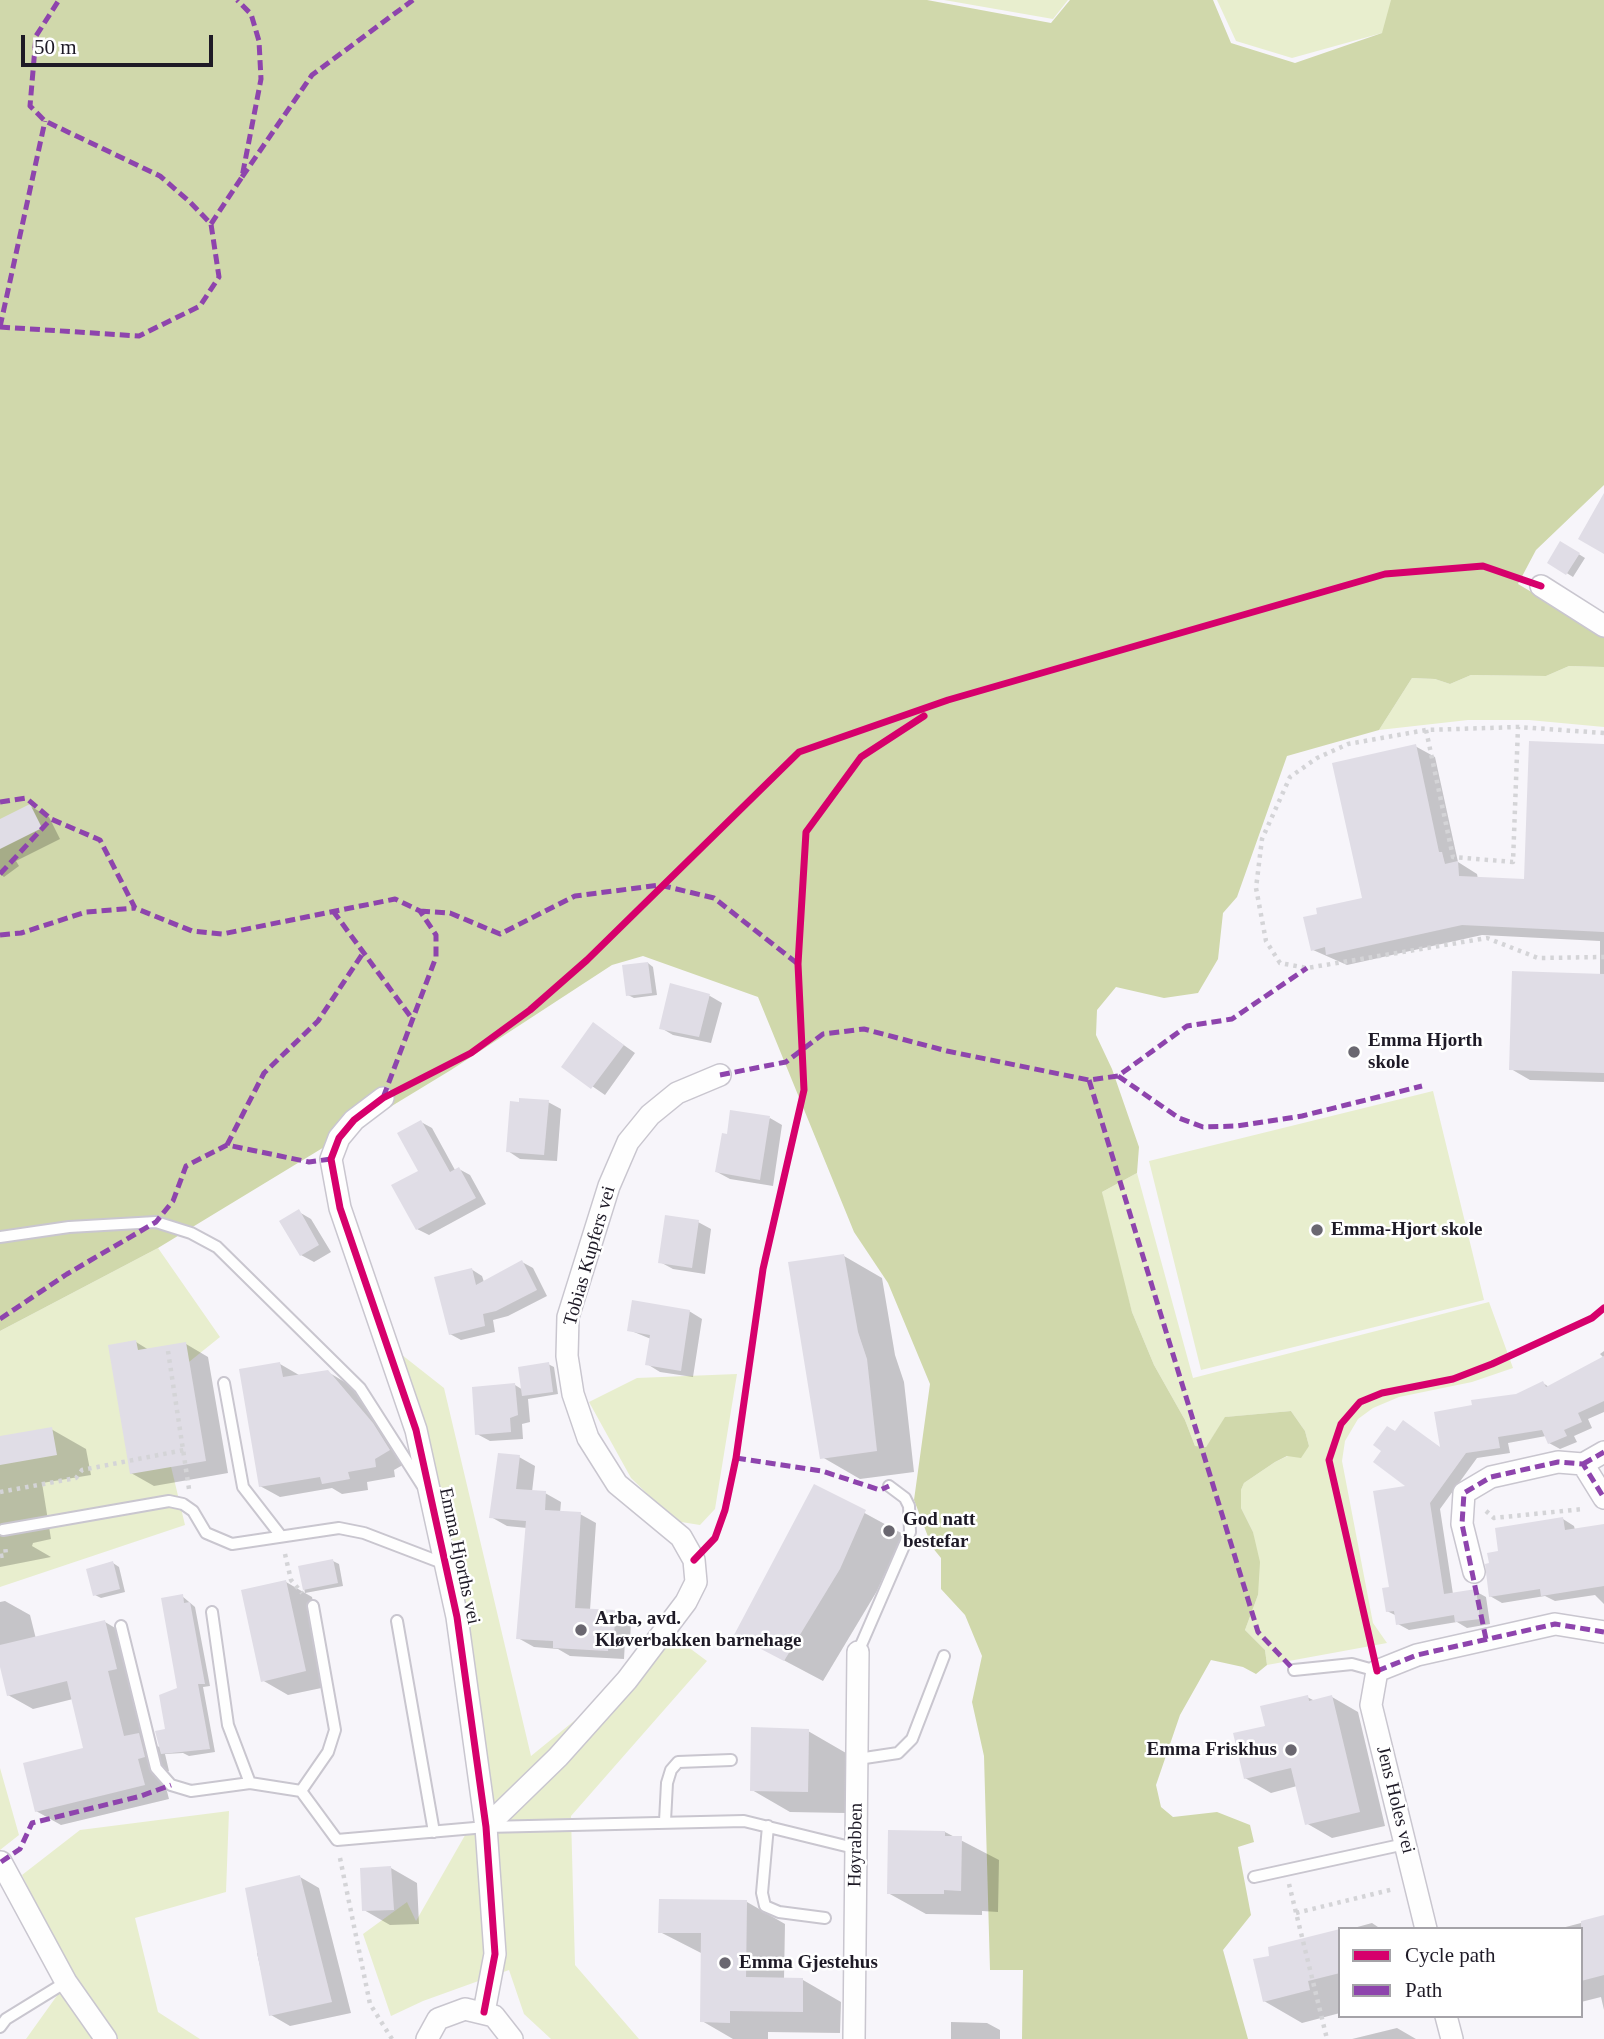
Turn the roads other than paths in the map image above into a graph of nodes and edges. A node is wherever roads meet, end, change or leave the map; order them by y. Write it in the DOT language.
graph roads {
  1 [pos="1541,586"];
  2 [pos="1604,626"];
  3 [pos="720,1075"];
  4 [pos="383,1098"];
  5 [pos="0,1237"];
  6 [pos="224,1383"];
  7 [pos="1604,1452"];
  8 [pos="1583,1464"];
  9 [pos="889,1486"];
  10 [pos="432,1499"];
  11 [pos="1595,1503"];
  12 [pos="3,1530"];
  13 [pos="281,1536"];
  14 [pos="445,1564"];
  15 [pos="1474,1572"];
  16 [pos="313,1605"];
  17 [pos="212,1612"];
  18 [pos="397,1621"];
  19 [pos="121,1626"];
  20 [pos="1604,1632"];
  21 [pos="858,1652"];
  22 [pos="944,1656"];
  23 [pos="1294,1670"];
  24 [pos="1377,1671"];
  25 [pos="858,1759"];
  26 [pos="731,1760"];
  27 [pos="250,1783"];
  28 [pos="301,1791"];
  29 [pos="665,1821"];
  30 [pos="768,1826"];
  31 [pos="486,1828"];
  32 [pos="434,1832"];
  33 [pos="1405,1844"];
  34 [pos="854,1848"];
  35 [pos="1,1862"];
  36 [pos="1254,1877"];
  37 [pos="825,1918"];
  38 [pos="1426,1927"];
  39 [pos="66,1982"];
  40 [pos="484,2012"];
  41 [pos="1447,2018"];
  42 [pos="0,2027"];
  43 [pos="106,2039"];
  44 [pos="426,2039"];
  45 [pos="512,2039"];
  46 [pos="854,2039"];
  47 [pos="1452,2039"];
  1 -- 2 [label="street"];
  3 -- 31 [label="street, Tobias Kupfers vei"];
  4 -- 10 [label="street, Emma Hjorths vei"];
  5 -- 10 [label="lane"];
  6 -- 13 [label="lane"];
  7 -- 8 [label="street"];
  8 -- 11 [label="street"];
  8 -- 15 [label="street"];
  9 -- 21 [label="lane"];
  10 -- 14 [label="street, Emma Hjorths vei"];
  12 -- 13 [label="lane"];
  13 -- 14 [label="lane"];
  14 -- 31 [label="street, Emma Hjorths vei"];
  16 -- 28 [label="lane"];
  17 -- 27 [label="lane"];
  18 -- 32 [label="lane"];
  19 -- 27 [label="lane"];
  20 -- 24 [label="street"];
  21 -- 25 [label="street, Høyrabben"];
  22 -- 25 [label="lane"];
  23 -- 24 [label="lane"];
  24 -- 33 [label="street, Jens Holes vei"];
  25 -- 34 [label="street, Høyrabben"];
  26 -- 29 [label="lane"];
  27 -- 28 [label="lane"];
  28 -- 32 [label="lane"];
  29 -- 30 [label="lane"];
  29 -- 31 [label="lane"];
  30 -- 34 [label="lane"];
  30 -- 37 [label="lane"];
  31 -- 32 [label="lane"];
  31 -- 40 [label="street, Emma Hjorths vei"];
  33 -- 36 [label="lane"];
  33 -- 38 [label="street, Jens Holes vei"];
  34 -- 46 [label="street, Høyrabben"];
  35 -- 39 [label="street"];
  39 -- 42 [label="lane"];
  39 -- 43 [label="street"];
  40 -- 44 [label="street"];
  40 -- 45 [label="street"];
  41 -- 47 [label="street"];
}
